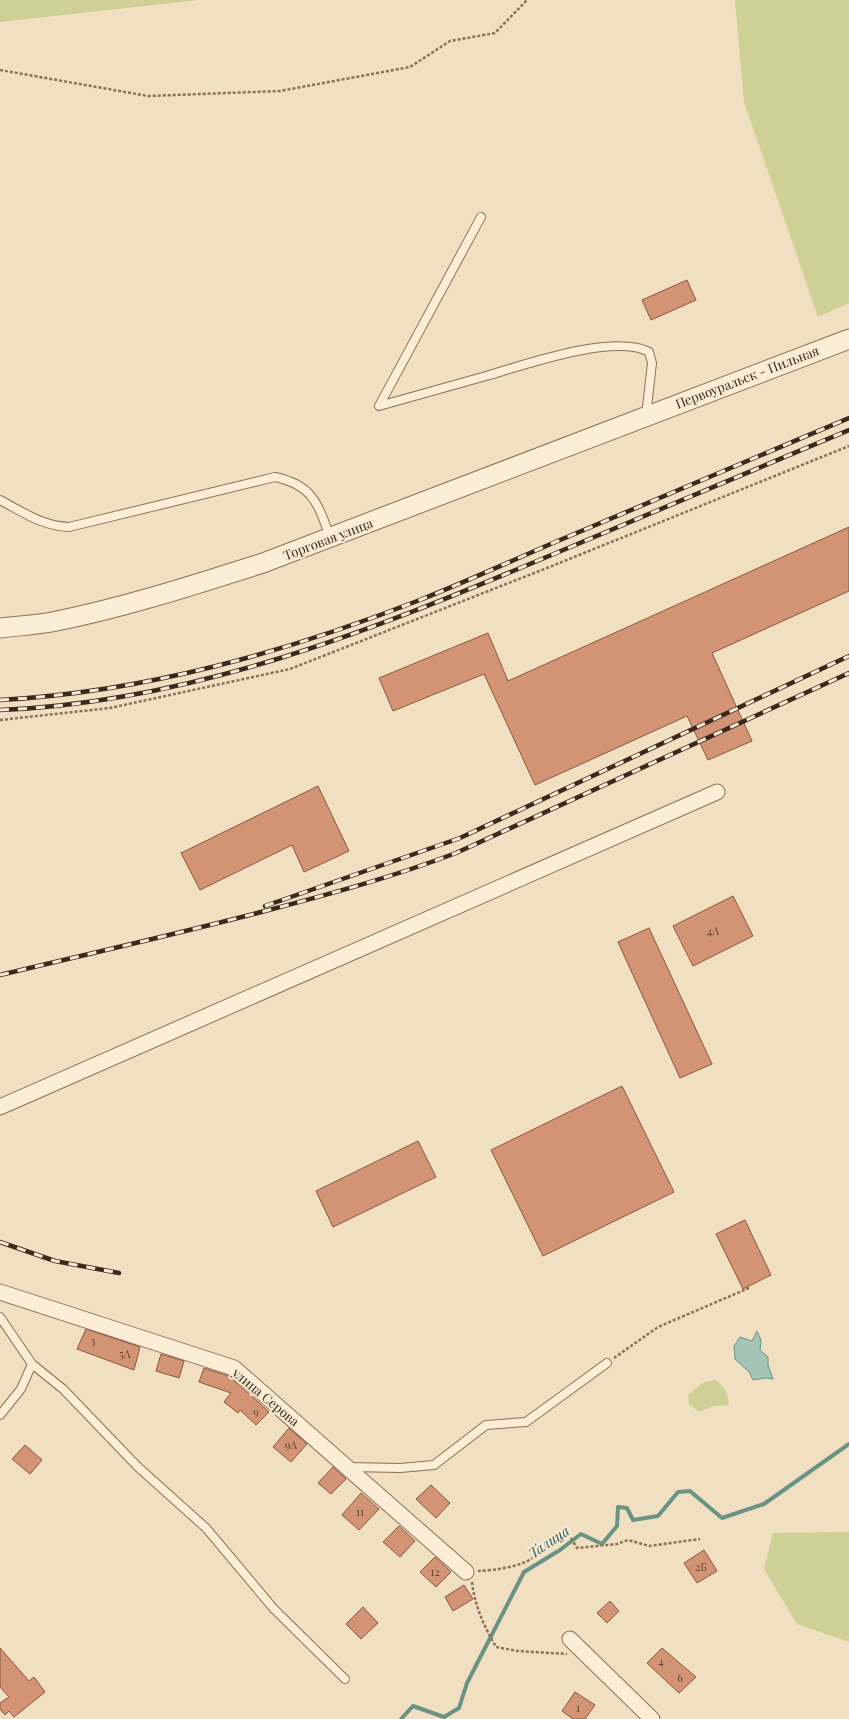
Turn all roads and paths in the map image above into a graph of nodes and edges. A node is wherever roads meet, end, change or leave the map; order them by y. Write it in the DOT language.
graph roads {
  1 [pos="527,0"];
  2 [pos="0,70"];
  3 [pos="481,217"];
  4 [pos="849,339"];
  5 [pos="646,416"];
  6 [pos="849,446"];
  7 [pos="0,500"];
  8 [pos="331,538"];
  9 [pos="0,628"];
  10 [pos="0,720"];
  11 [pos="717,792"];
  12 [pos="0,1107"];
  13 [pos="750,1288"];
  14 [pos="0,1292"];
  15 [pos="0,1317"];
  16 [pos="607,1363"];
  17 [pos="32,1364"];
  18 [pos="0,1415"];
  19 [pos="347,1467"];
  20 [pos="700,1539"];
  21 [pos="466,1572"];
  22 [pos="570,1639"];
  23 [pos="584,1653"];
  24 [pos="345,1679"];
  25 [pos="652,1719"];
  1 -- 2 [label="path"];
  3 -- 5 [label="lane"];
  4 -- 5 [label="street, Первоуральск - Пильная"];
  5 -- 8 [label="street, Торговая улица"];
  6 -- 10 [label="path"];
  7 -- 8 [label="lane"];
  8 -- 9 [label="street, Торговая улица"];
  11 -- 12 [label="street"];
  13 -- 16 [label="path"];
  14 -- 19 [label="street, улица Серова"];
  15 -- 17 [label="lane"];
  16 -- 19 [label="lane"];
  17 -- 18 [label="lane"];
  17 -- 24 [label="lane"];
  19 -- 21 [label="street, улица Серова"];
  20 -- 21 [label="path"];
  21 -- 23 [label="path"];
  22 -- 23 [label="street"];
  23 -- 25 [label="street"];
}
